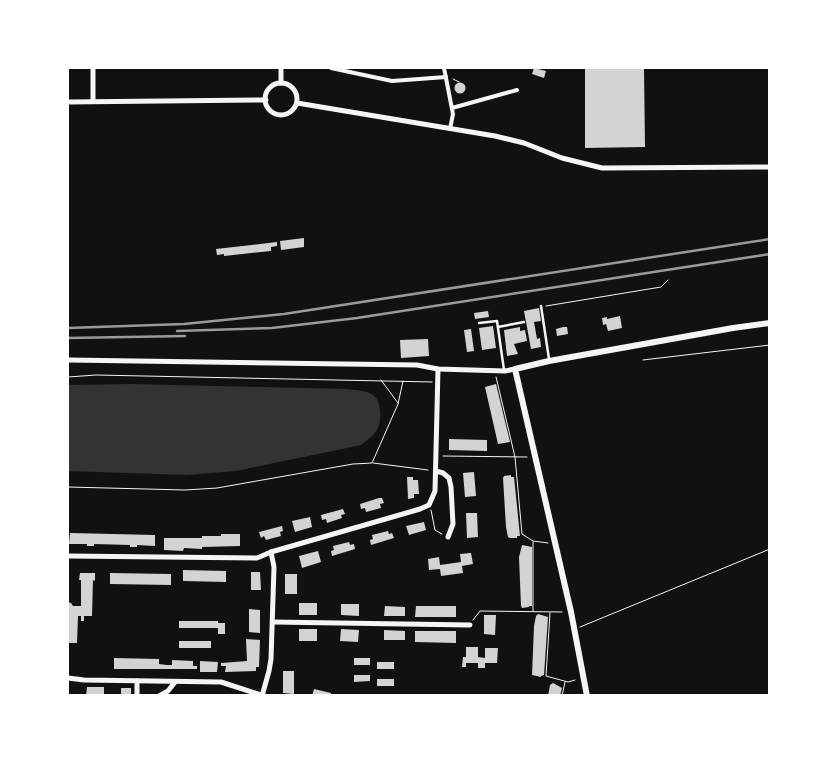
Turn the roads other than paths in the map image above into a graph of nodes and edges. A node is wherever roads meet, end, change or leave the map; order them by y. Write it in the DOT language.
graph roads {
  1 [pos="93,68"];
  2 [pos="281,68"];
  3 [pos="331,68"];
  4 [pos="444,68"];
  5 [pos="446,77"];
  6 [pos="281,83"];
  7 [pos="517,90"];
  8 [pos="266,100"];
  9 [pos="68,102"];
  10 [pos="93,102"];
  11 [pos="297,103"];
  12 [pos="452,108"];
  13 [pos="450,129"];
  14 [pos="770,167"];
  15 [pos="541,306"];
  16 [pos="524,322"];
  17 [pos="479,323"];
  18 [pos="770,323"];
  19 [pos="498,327"];
  20 [pos="68,360"];
  21 [pos="549,361"];
  22 [pos="438,369"];
  23 [pos="515,369"];
  24 [pos="505,371"];
  25 [pos="436,472"];
  26 [pos="448,537"];
  27 [pos="271,552"];
  28 [pos="68,556"];
  29 [pos="273,622"];
  30 [pos="470,624"];
  31 [pos="68,678"];
  32 [pos="137,681"];
  33 [pos="175,682"];
  34 [pos="263,695"];
  35 [pos="137,696"];
  36 [pos="159,696"];
  37 [pos="587,696"];
  1 -- 10 [label="street"];
  2 -- 6 [label="street"];
  3 -- 5 [label="street"];
  4 -- 5 [label="street"];
  5 -- 12 [label="street"];
  6 -- 8 [label="street"];
  6 -- 11 [label="street"];
  7 -- 12 [label="street"];
  8 -- 10 [label="street"];
  8 -- 11 [label="street"];
  9 -- 10 [label="street"];
  11 -- 13 [label="street"];
  12 -- 13 [label="street"];
  13 -- 14 [label="street"];
  15 -- 21 [label="lane"];
  16 -- 19 [label="lane"];
  17 -- 19 [label="lane"];
  18 -- 21 [label="street"];
  19 -- 24 [label="lane"];
  20 -- 22 [label="street"];
  21 -- 23 [label="street"];
  22 -- 24 [label="street"];
  22 -- 25 [label="street"];
  23 -- 24 [label="street"];
  23 -- 37 [label="street"];
  25 -- 26 [label="street"];
  25 -- 27 [label="street"];
  27 -- 28 [label="street"];
  27 -- 29 [label="street"];
  29 -- 30 [label="street"];
  29 -- 34 [label="street"];
  31 -- 32 [label="street"];
  32 -- 33 [label="street"];
  32 -- 35 [label="street"];
  33 -- 34 [label="street"];
  33 -- 36 [label="street"];
}
